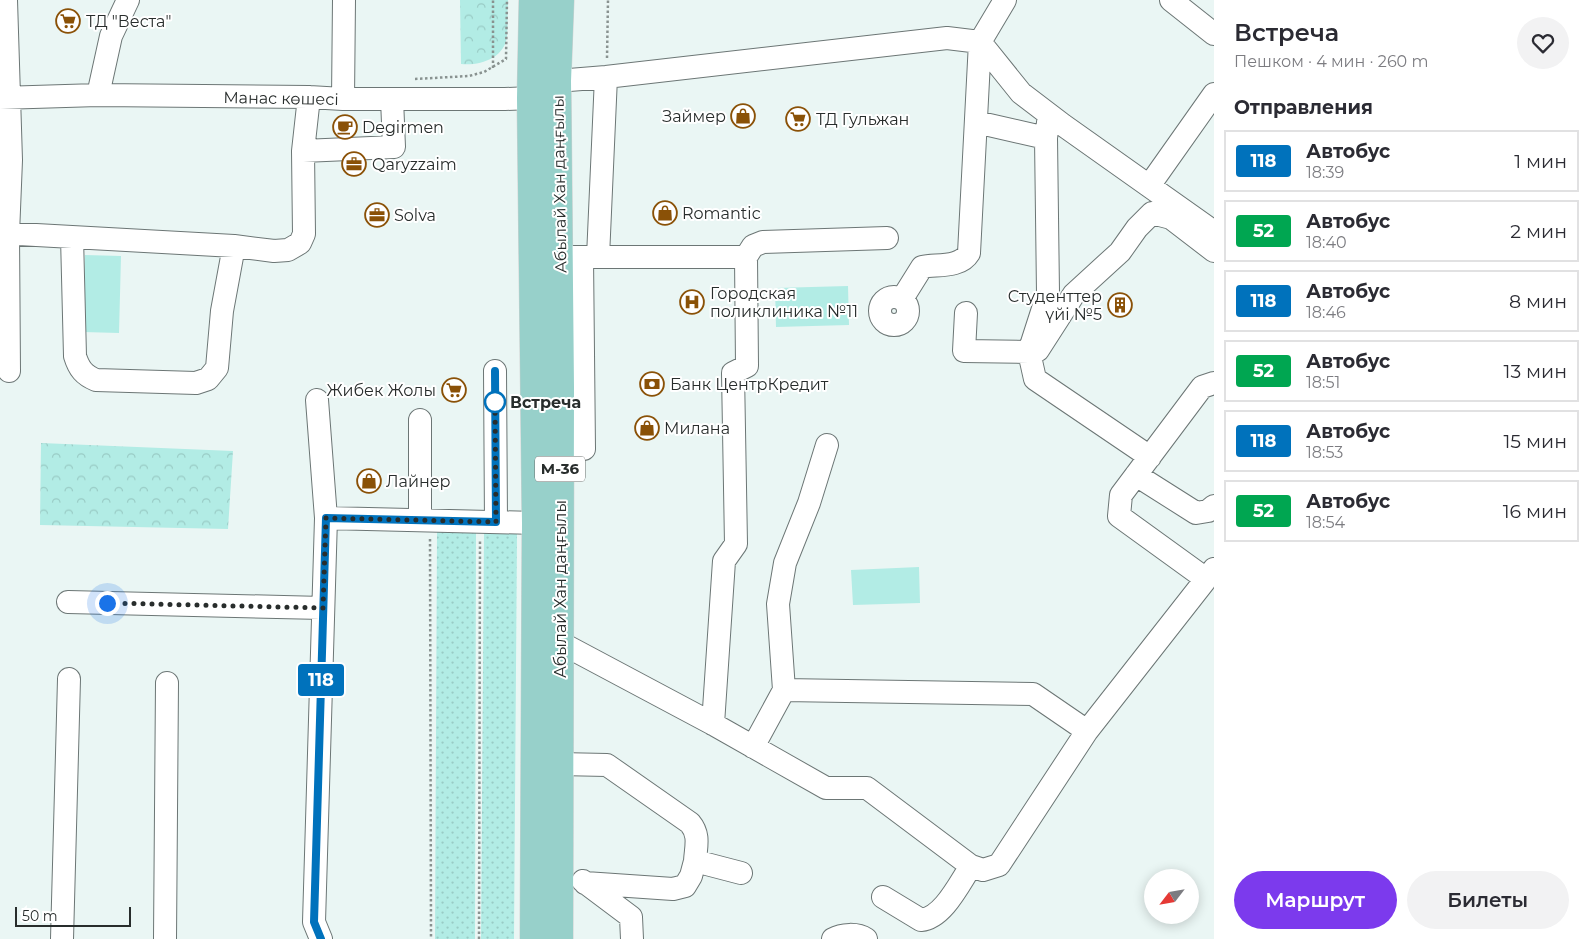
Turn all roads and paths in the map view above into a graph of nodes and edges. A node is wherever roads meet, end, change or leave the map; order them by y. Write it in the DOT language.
graph roads {
  1 [pos="6,0"];
  2 [pos="128,0"];
  3 [pos="344,0"];
  4 [pos="494,0"];
  5 [pos="506,0"];
  6 [pos="533,0"];
  7 [pos="560,0"];
  8 [pos="608,0"];
  9 [pos="1005,0"];
  10 [pos="1171,0"];
  11 [pos="1214,34"];
  12 [pos="980,42"];
  13 [pos="493,68"];
  14 [pos="606,77"];
  15 [pos="414,79"];
  16 [pos="557,81"];
  17 [pos="1214,94"];
  18 [pos="98,95"];
  19 [pos="309,97"];
  20 [pos="5,98"];
  21 [pos="531,98"];
  22 [pos="342,99"];
  23 [pos="392,99"];
  24 [pos="1049,115"];
  25 [pos="976,122"];
  26 [pos="1046,138"];
  27 [pos="303,151"];
  28 [pos="1148,186"];
  29 [pos="1214,232"];
  30 [pos="4,234"];
  31 [pos="72,237"];
  32 [pos="888,238"];
  33 [pos="234,246"];
  34 [pos="1214,252"];
  35 [pos="580,257"];
  36 [pos="746,257"];
  37 [pos="902,299"];
  38 [pos="966,313"];
  39 [pos="1030,357"];
  40 [pos="9,371"];
  41 [pos="495,371"];
  42 [pos="1214,383"];
  43 [pos="317,400"];
  44 [pos="420,420"];
  45 [pos="828,445"];
  46 [pos="1150,457"];
  47 [pos="1136,475"];
  48 [pos="1214,506"];
  49 [pos="326,518"];
  50 [pos="425,520"];
  51 [pos="488,521"];
  52 [pos="536,522"];
  53 [pos="1210,574"];
  54 [pos="68,602"];
  55 [pos="323,608"];
  56 [pos="559,642"];
  57 [pos="69,679"];
  58 [pos="167,683"];
  59 [pos="784,690"];
  60 [pos="713,724"];
  61 [pos="1087,731"];
  62 [pos="753,747"];
  63 [pos="559,764"];
  64 [pos="695,860"];
  65 [pos="559,863"];
  66 [pos="971,866"];
  67 [pos="741,873"];
  68 [pos="585,883"];
  69 [pos="883,897"];
  70 [pos="62,939"];
  71 [pos="165,939"];
  72 [pos="321,939"];
  73 [pos="431,939"];
  74 [pos="479,939"];
  75 [pos="534,939"];
  76 [pos="559,939"];
  77 [pos="632,939"];
  78 [pos="833,939"];
  79 [pos="866,939"];
  1 -- 20 [label="street"];
  2 -- 18 [label="street"];
  3 -- 22 [label="street"];
  4 -- 13 [label="path"];
  5 -- 13 [label="path"];
  6 -- 21 [label="main road, Абылай Хан даңғылы / M-36"];
  7 -- 16 [label="main road, Абылай Хан даңғылы / M-36"];
  8 -- 14 [label="path"];
  9 -- 12 [label="street"];
  10 -- 11 [label="street"];
  12 -- 14 [label="street"];
  12 -- 24 [label="street"];
  12 -- 25 [label="street"];
  13 -- 15 [label="path"];
  14 -- 16 [label="street"];
  14 -- 35 [label="street"];
  16 -- 21 [label="street"];
  16 -- 35 [label="main road, Абылай Хан даңғылы / M-36"];
  17 -- 28 [label="street"];
  18 -- 19 [label="street, Манас көшесі"];
  18 -- 20 [label="street, Манас көшесі"];
  19 -- 22 [label="street, Манас көшесі"];
  19 -- 27 [label="street"];
  20 -- 30 [label="street"];
  21 -- 23 [label="street, Манас көшесі"];
  21 -- 52 [label="main road, Абылай Хан даңғылы / M-36"];
  22 -- 23 [label="street, Манас көшесі"];
  23 -- 27 [label="street"];
  24 -- 26 [label="street"];
  24 -- 28 [label="street"];
  25 -- 26 [label="street"];
  25 -- 37 [label="street"];
  26 -- 39 [label="street"];
  27 -- 33 [label="street"];
  28 -- 29 [label="street"];
  30 -- 31 [label="street"];
  30 -- 40 [label="street"];
  31 -- 33 [label="street"];
  31 -- 33 [label="street"];
  32 -- 36 [label="street"];
  34 -- 39 [label="street"];
  35 -- 36 [label="street"];
  35 -- 56 [label="main road, Абылай Хан даңғылы / M-36"];
  36 -- 60 [label="street"];
  38 -- 39 [label="street"];
  39 -- 46 [label="street"];
  41 -- 51 [label="street"];
  42 -- 46 [label="street"];
  43 -- 49 [label="street"];
  44 -- 50 [label="street"];
  45 -- 59 [label="street"];
  46 -- 47 [label="street"];
  47 -- 48 [label="street"];
  47 -- 53 [label="street"];
  49 -- 50 [label="street"];
  49 -- 55 [label="street"];
  50 -- 51 [label="street"];
  50 -- 73 [label="path"];
  51 -- 52 [label="street"];
  51 -- 74 [label="path"];
  52 -- 75 [label="main road, Абылай Хан даңғылы / M-36"];
  53 -- 61 [label="street"];
  54 -- 55 [label="street"];
  55 -- 72 [label="street"];
  56 -- 60 [label="street"];
  56 -- 63 [label="main road, Абылай Хан даңғылы / M-36"];
  57 -- 70 [label="street"];
  58 -- 71 [label="street"];
  59 -- 61 [label="street"];
  59 -- 62 [label="street"];
  60 -- 62 [label="street"];
  61 -- 66 [label="street"];
  62 -- 66 [label="street"];
  63 -- 64 [label="street"];
  63 -- 65 [label="main road, Абылай Хан даңғылы / M-36"];
  64 -- 67 [label="street"];
  64 -- 68 [label="street"];
  65 -- 68 [label="street"];
  65 -- 76 [label="main road, Абылай Хан даңғылы / M-36"];
  66 -- 69 [label="street"];
  68 -- 77 [label="street"];
  78 -- 79 [label="street"];
}
